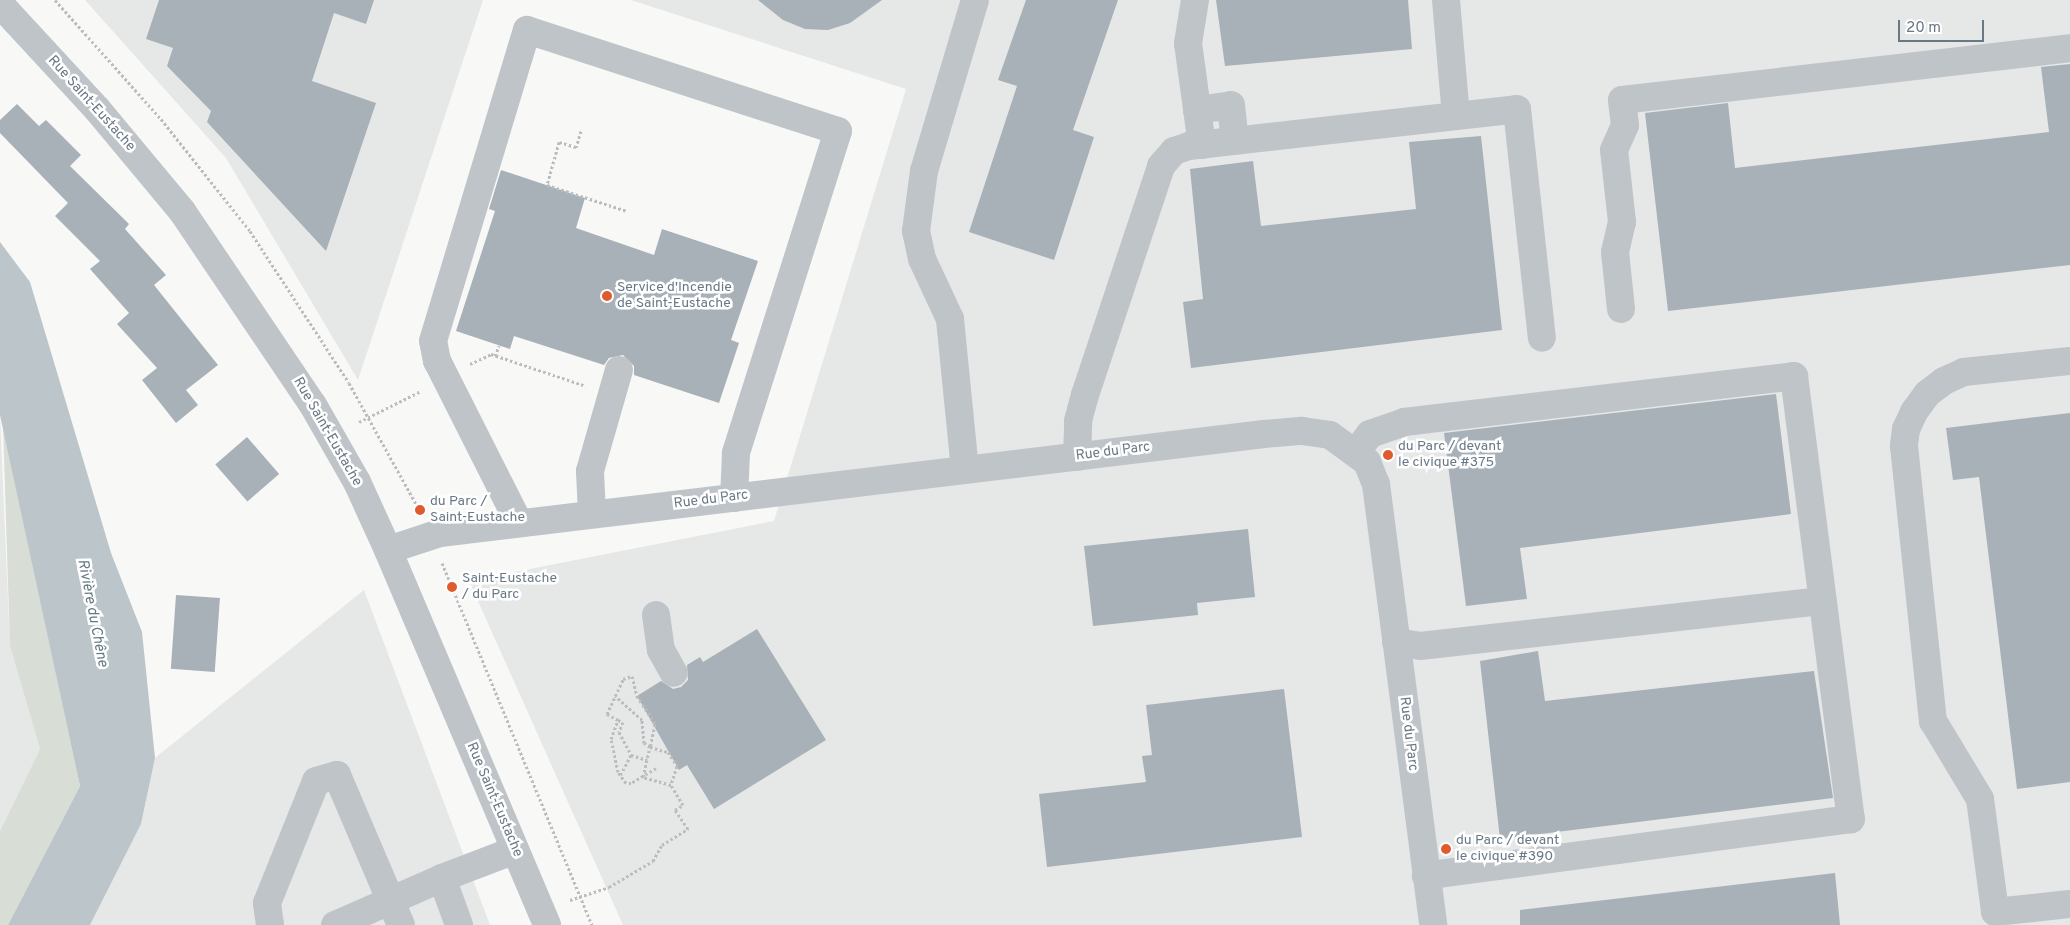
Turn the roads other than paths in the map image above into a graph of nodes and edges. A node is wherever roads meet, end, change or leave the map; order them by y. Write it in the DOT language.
graph roads {
  1 [pos="975,0"];
  2 [pos="1195,0"];
  3 [pos="1446,0"];
  4 [pos="0,4"];
  5 [pos="2070,48"];
  6 [pos="1197,110"];
  7 [pos="1456,116"];
  8 [pos="1235,141"];
  9 [pos="1202,145"];
  10 [pos="1620,309"];
  11 [pos="1542,338"];
  12 [pos="2070,361"];
  13 [pos="616,382"];
  14 [pos="1356,451"];
  15 [pos="1077,457"];
  16 [pos="965,470"];
  17 [pos="734,498"];
  18 [pos="592,514"];
  19 [pos="518,523"];
  20 [pos="388,550"];
  21 [pos="1822,601"];
  22 [pos="656,614"];
  23 [pos="1396,642"];
  24 [pos="674,673"];
  25 [pos="515,850"];
  26 [pos="1426,876"];
  27 [pos="442,878"];
  28 [pos="391,899"];
  29 [pos="2070,904"];
  30 [pos="270,925"];
  31 [pos="335,925"];
  32 [pos="373,925"];
  33 [pos="401,925"];
  34 [pos="459,925"];
  35 [pos="547,925"];
  36 [pos="1433,925"];
  1 -- 16 [label="street"];
  2 -- 6 [label="street"];
  3 -- 7 [label="street"];
  4 -- 20 [label="street, Rue Saint-Eustache"];
  5 -- 10 [label="street"];
  6 -- 8 [label="street"];
  6 -- 9 [label="street"];
  7 -- 8 [label="street"];
  7 -- 11 [label="street"];
  8 -- 9 [label="street"];
  9 -- 15 [label="street"];
  12 -- 29 [label="street"];
  13 -- 18 [label="street"];
  14 -- 15 [label="street, Rue du Parc"];
  14 -- 21 [label="street"];
  14 -- 23 [label="street, Rue du Parc"];
  15 -- 16 [label="street, Rue du Parc"];
  16 -- 17 [label="street, Rue du Parc"];
  17 -- 18 [label="street, Rue du Parc"];
  17 -- 19 [label="street"];
  18 -- 19 [label="street, Rue du Parc"];
  19 -- 20 [label="street, Rue du Parc"];
  20 -- 25 [label="street, Rue Saint-Eustache"];
  21 -- 23 [label="street"];
  21 -- 26 [label="street"];
  22 -- 24 [label="street"];
  23 -- 26 [label="street, Rue du Parc"];
  25 -- 27 [label="street"];
  25 -- 35 [label="street, Rue Saint-Eustache"];
  26 -- 36 [label="street, Rue du Parc"];
  27 -- 28 [label="street"];
  27 -- 34 [label="street"];
  28 -- 30 [label="street"];
  28 -- 31 [label="street"];
  28 -- 32 [label="street"];
  28 -- 33 [label="street"];
}
